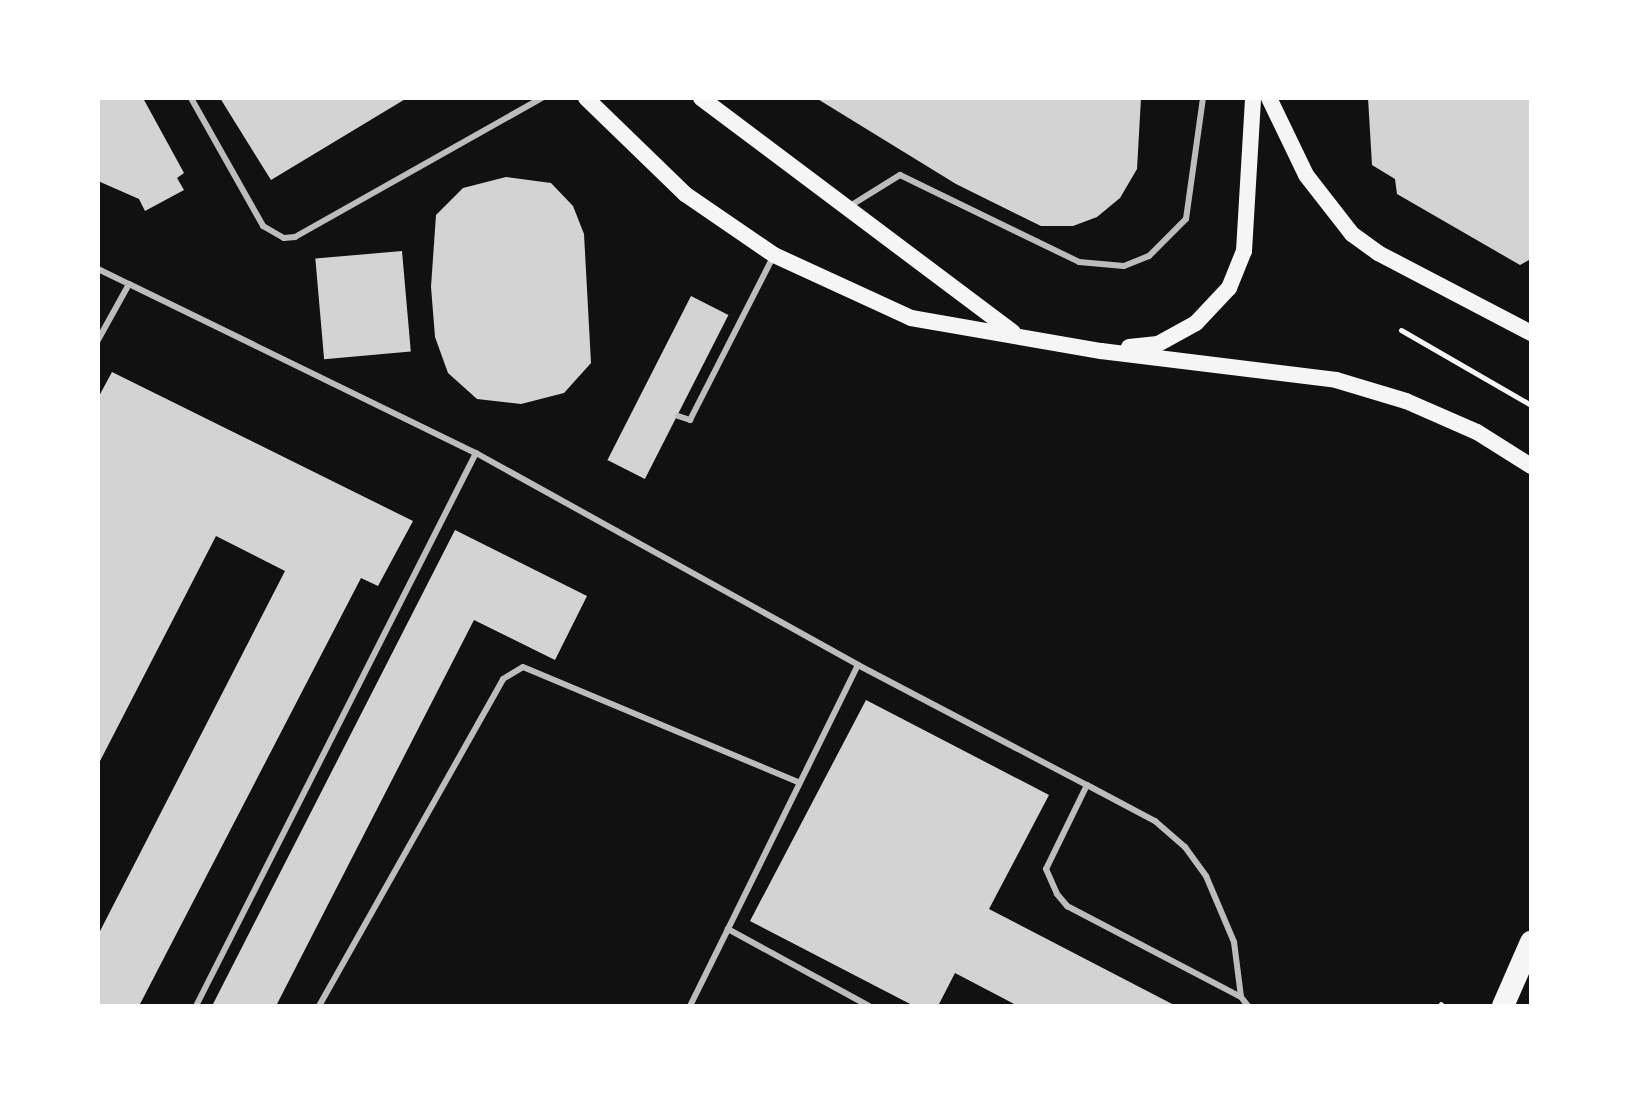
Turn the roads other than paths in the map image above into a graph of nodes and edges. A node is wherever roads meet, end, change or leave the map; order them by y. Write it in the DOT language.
graph roads {
  1 [pos="191,98"];
  2 [pos="542,98"];
  3 [pos="586,98"];
  4 [pos="701,98"];
  5 [pos="1203,98"];
  6 [pos="1253,98"];
  7 [pos="1269,98"];
  8 [pos="530,101"];
  9 [pos="844,210"];
  10 [pos="774,255"];
  11 [pos="98,269"];
  12 [pos="129,284"];
  13 [pos="1531,333"];
  14 [pos="1018,335"];
  15 [pos="98,340"];
  16 [pos="1101,351"];
  17 [pos="678,416"];
  18 [pos="476,453"];
  19 [pos="1531,466"];
  20 [pos="858,665"];
  21 [pos="798,782"];
  22 [pos="1087,785"];
  23 [pos="728,929"];
  24 [pos="1531,942"];
  25 [pos="1241,997"];
  26 [pos="196,1006"];
  27 [pos="319,1006"];
  28 [pos="690,1006"];
  29 [pos="869,1006"];
  30 [pos="1248,1006"];
  31 [pos="1503,1006"];
  1 -- 8 [label="lane"];
  2 -- 8 [label="lane"];
  3 -- 10 [label="main road"];
  4 -- 9 [label="main road"];
  5 -- 9 [label="lane"];
  6 -- 16 [label="main road"];
  7 -- 13 [label="main road"];
  9 -- 14 [label="main road"];
  10 -- 14 [label="main road"];
  10 -- 17 [label="lane"];
  11 -- 12 [label="lane"];
  12 -- 15 [label="lane"];
  12 -- 18 [label="lane"];
  14 -- 16 [label="main road"];
  16 -- 19 [label="main road"];
  18 -- 20 [label="lane"];
  18 -- 26 [label="lane"];
  20 -- 21 [label="lane"];
  20 -- 22 [label="lane"];
  21 -- 23 [label="lane"];
  21 -- 27 [label="lane"];
  22 -- 25 [label="lane"];
  22 -- 25 [label="lane"];
  23 -- 28 [label="lane"];
  23 -- 29 [label="lane"];
  24 -- 31 [label="highway"];
  25 -- 30 [label="lane"];
}
